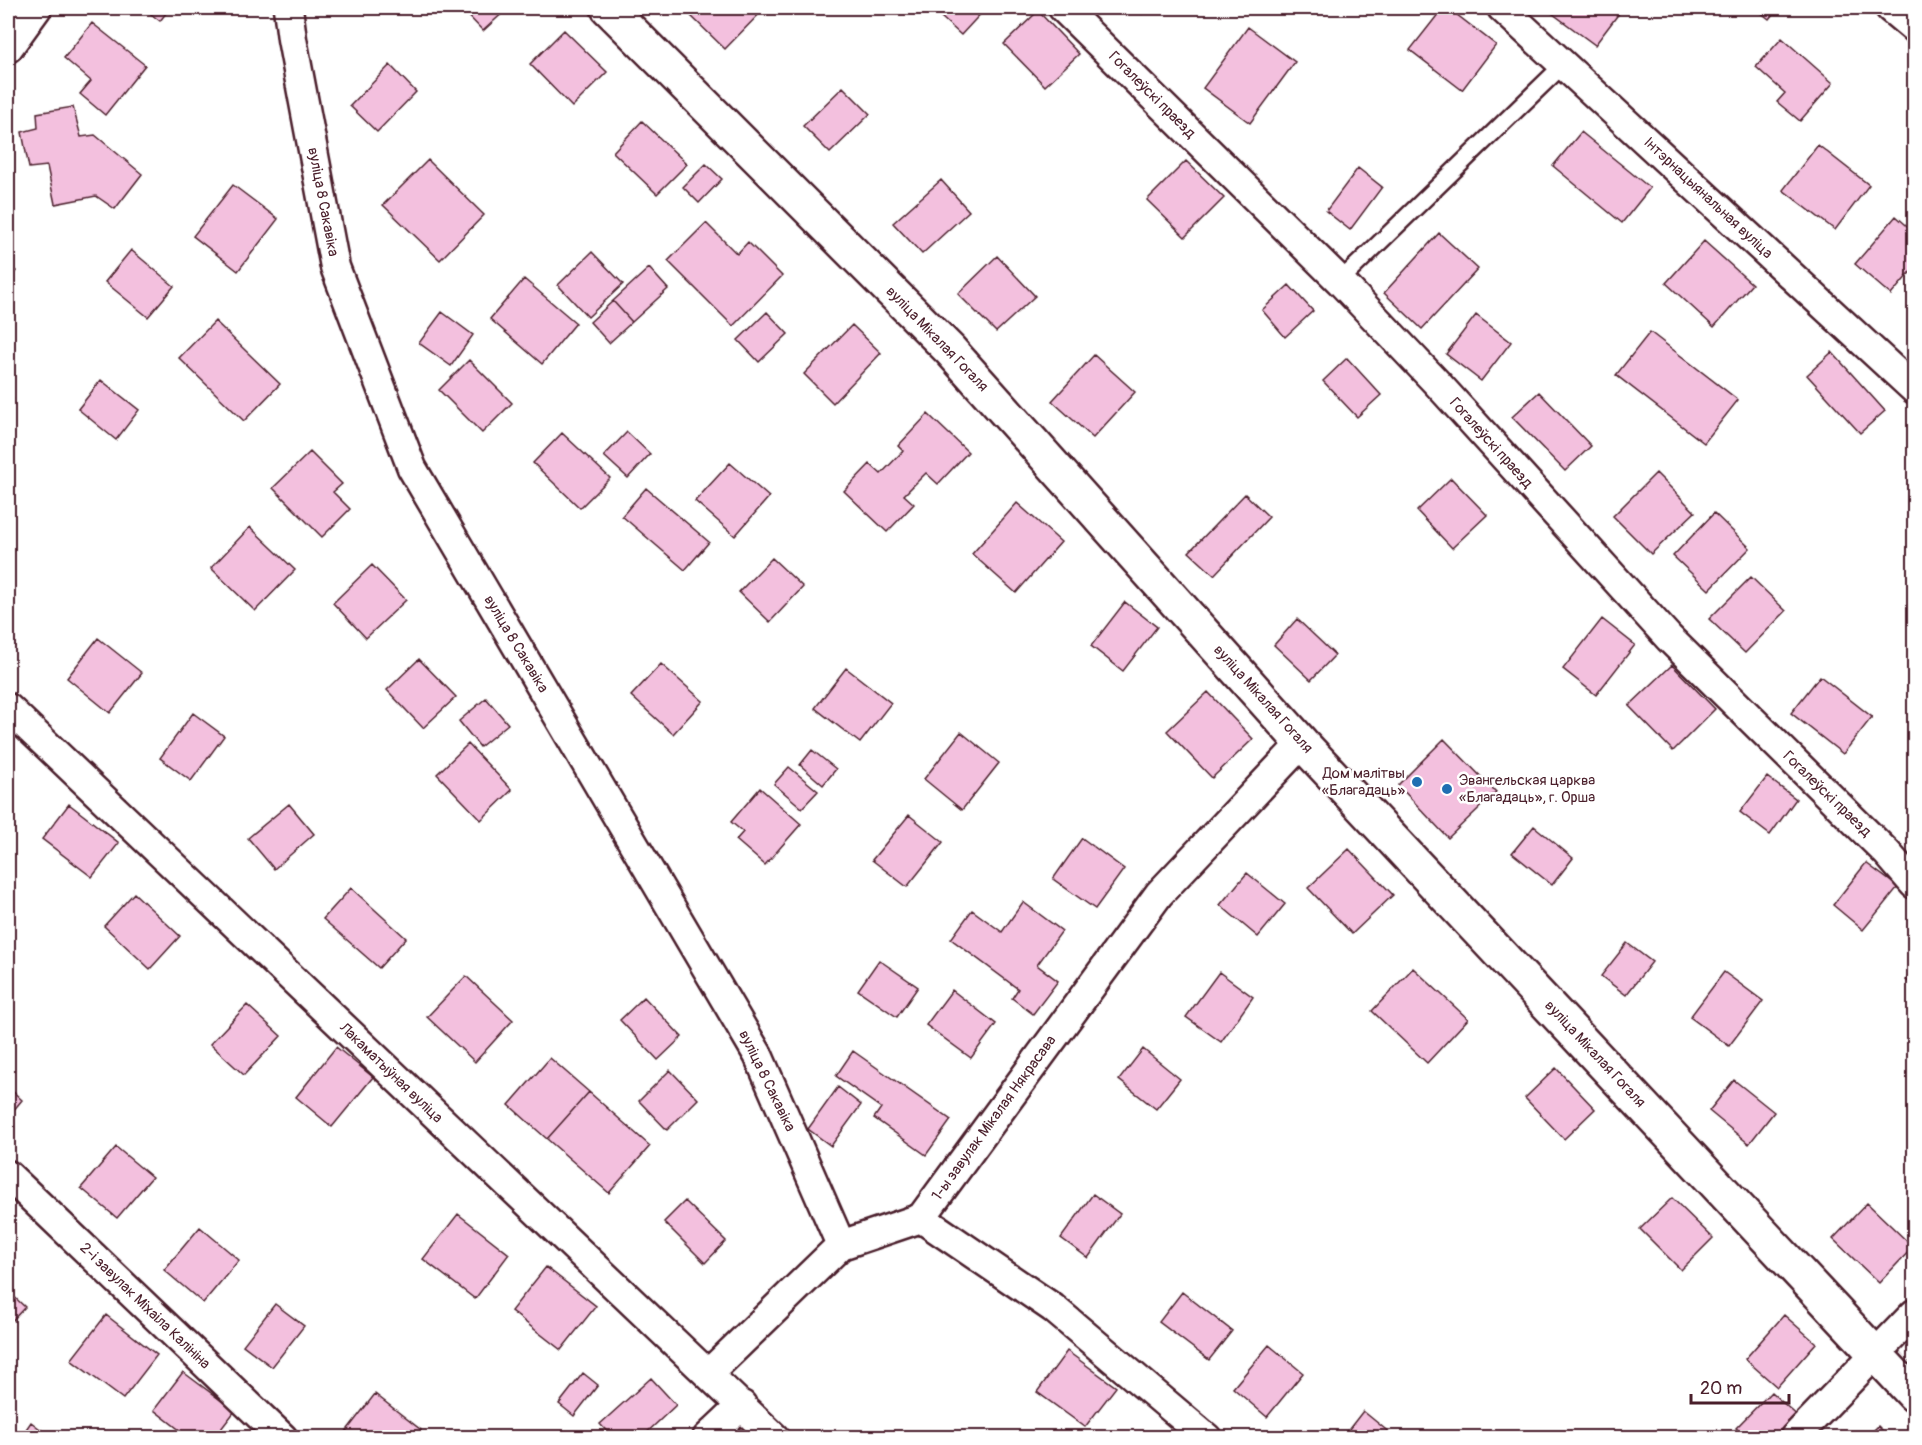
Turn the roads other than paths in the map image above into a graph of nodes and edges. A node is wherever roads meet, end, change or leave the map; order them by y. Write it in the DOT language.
graph roads {
  1 [pos="38,8"];
  2 [pos="288,8"];
  3 [pos="608,8"];
  4 [pos="1063,8"];
  5 [pos="1502,8"];
  6 [pos="1890,8"];
  7 [pos="1914,28"];
  8 [pos="8,48"];
  9 [pos="1564,64"];
  10 [pos="1340,281"];
  11 [pos="1914,389"];
  12 [pos="8,708"];
  13 [pos="1302,743"];
  14 [pos="1914,884"];
  15 [pos="8,1175"];
  16 [pos="921,1218"];
  17 [pos="841,1245"];
  18 [pos="1914,1314"];
  19 [pos="1876,1354"];
  20 [pos="708,1374"];
  21 [pos="1914,1395"];
  22 [pos="742,1405"];
  23 [pos="283,1437"];
  24 [pos="707,1437"];
  25 [pos="775,1437"];
  26 [pos="1207,1437"];
  27 [pos="1794,1437"];
  1 -- 8 [label="street"];
  2 -- 17 [label="street, вуліца 8 Сакавіка"];
  3 -- 13 [label="street, вуліца Мікалая Гогаля"];
  4 -- 10 [label="street, Гогалеўскі праезд"];
  5 -- 9 [label="street, Інтэрнацыянальная вуліца"];
  6 -- 7 [label="street"];
  9 -- 10 [label="lane"];
  9 -- 11 [label="street, Інтэрнацыянальная вуліца"];
  10 -- 14 [label="street, Гогалеўскі праезд"];
  12 -- 20 [label="street, Лакаматыўная вуліца"];
  13 -- 16 [label="street, 1-ы завулак Мікалая Някрасава"];
  13 -- 19 [label="street, вуліца Мікалая Гогаля"];
  15 -- 23 [label="street, 2-і завулак Міхаіла Калініна"];
  16 -- 17 [label="street"];
  16 -- 26 [label="street"];
  17 -- 20 [label="street"];
  18 -- 19 [label="street"];
  19 -- 21 [label="street, вуліца Мікалая Гогаля"];
  19 -- 27 [label="street"];
  20 -- 22 [label="street, Лакаматыўная вуліца"];
  22 -- 24 [label="street"];
  22 -- 25 [label="street, Лакаматыўная вуліца"];
}
